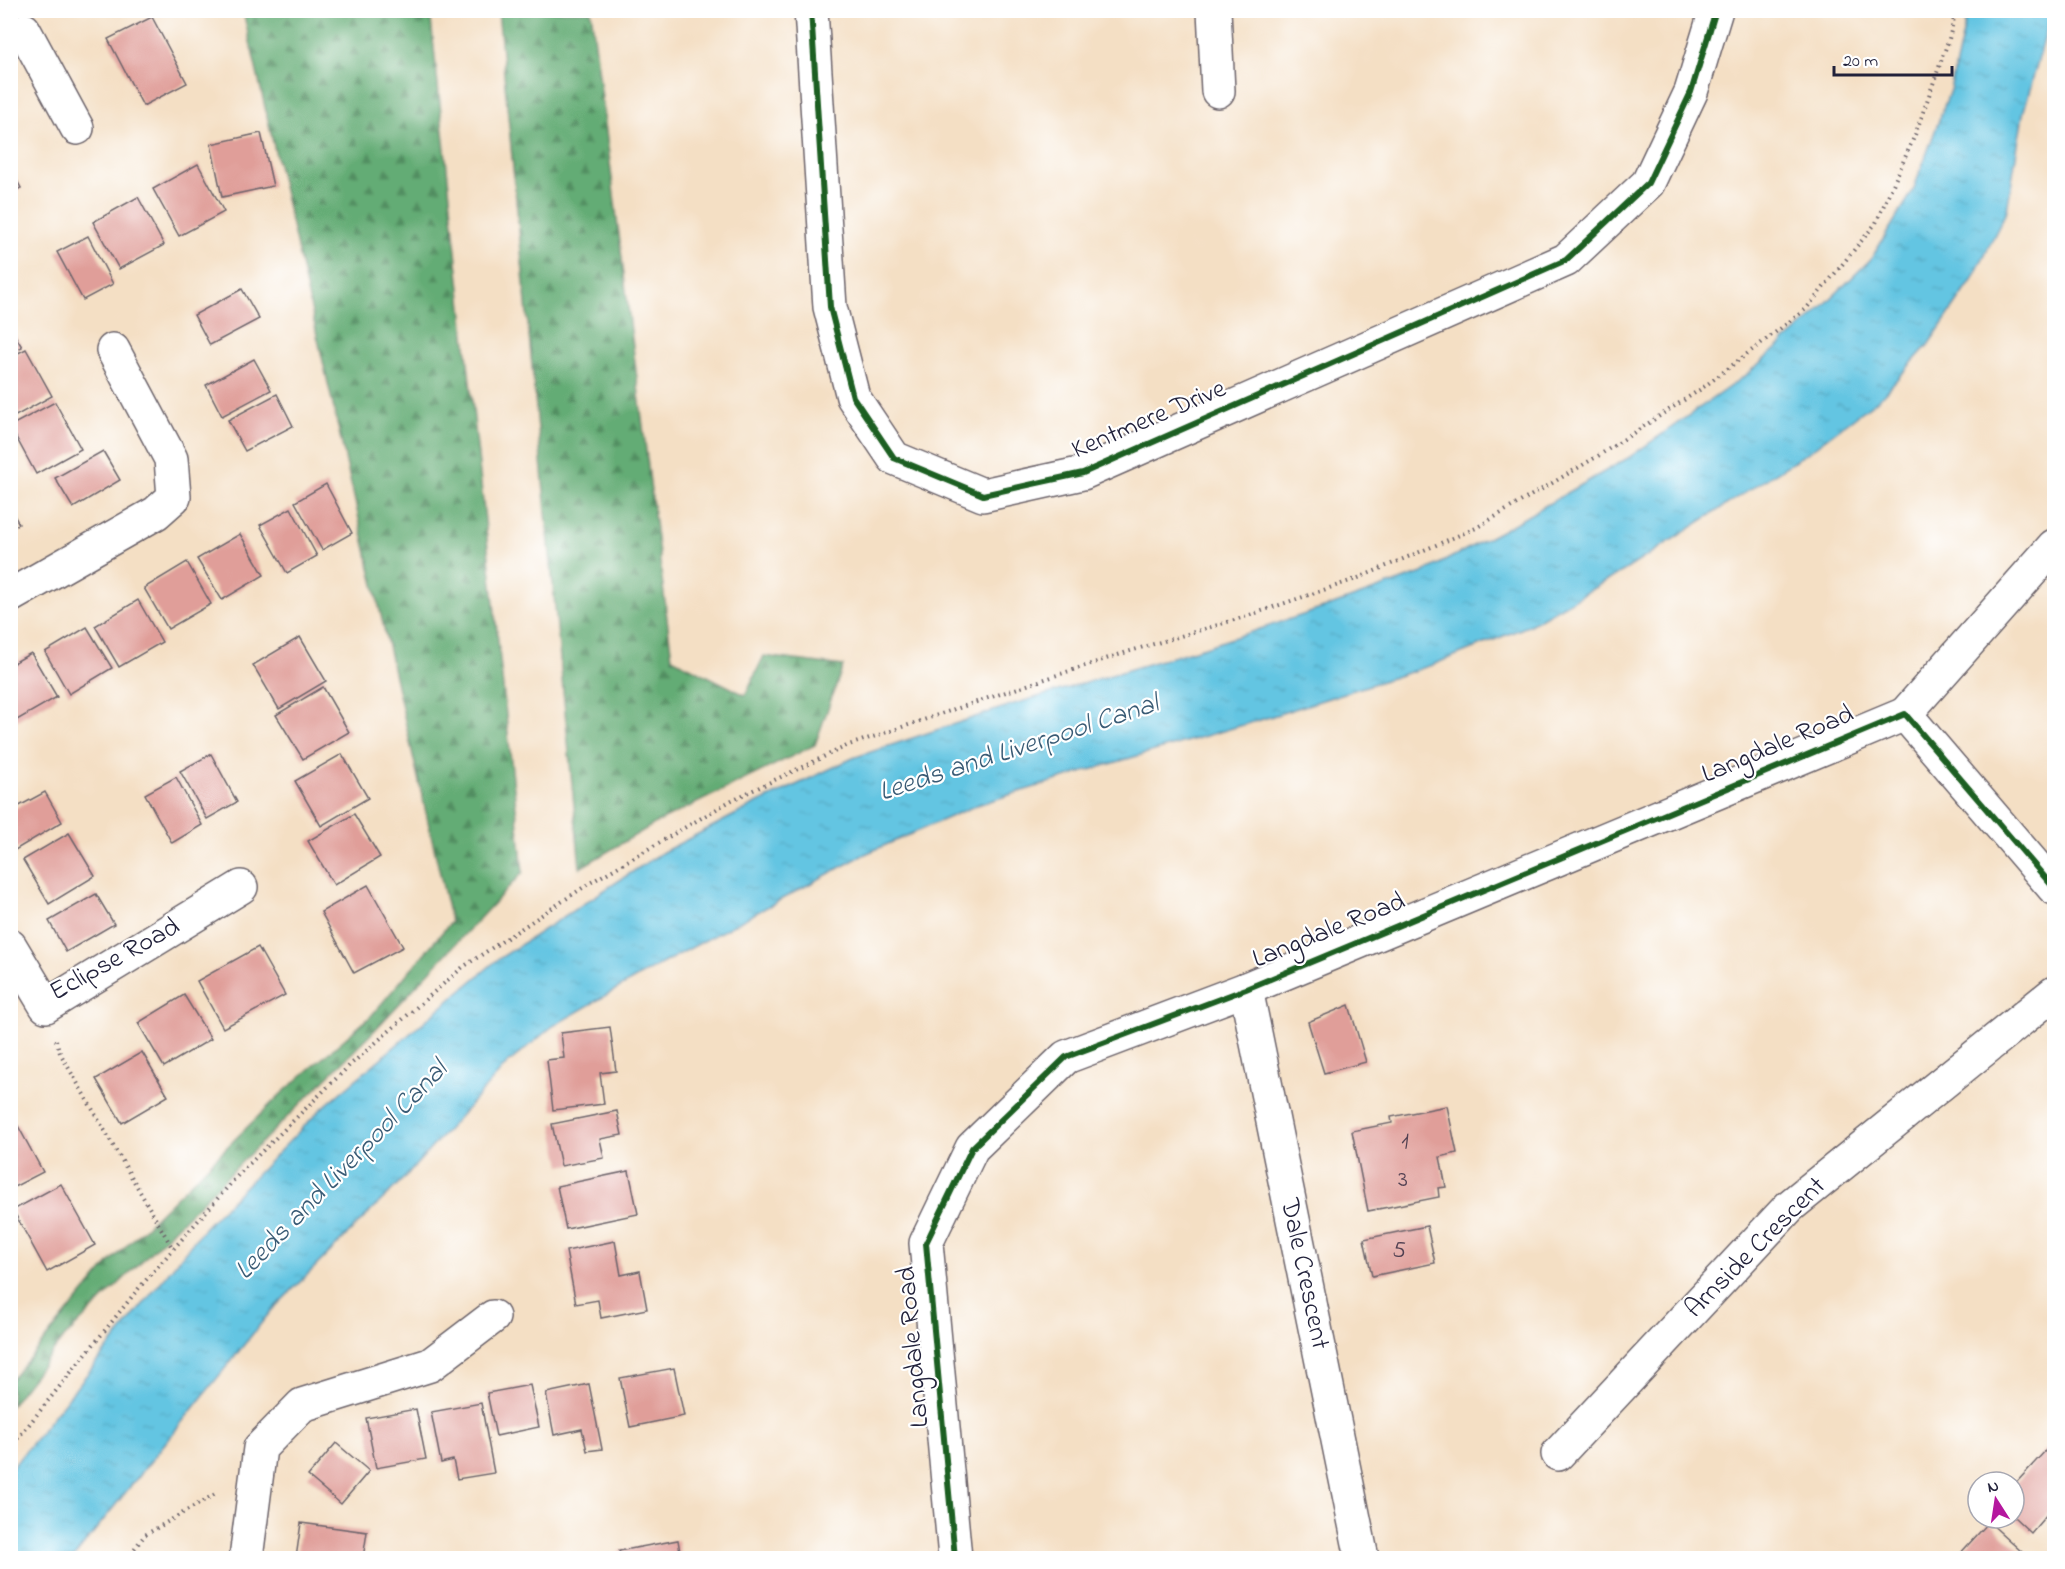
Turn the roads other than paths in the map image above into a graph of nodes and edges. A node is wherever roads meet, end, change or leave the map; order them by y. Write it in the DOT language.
graph roads {
  1 [pos="812,10"];
  2 [pos="1214,10"];
  3 [pos="1716,10"];
  4 [pos="10,37"];
  5 [pos="1218,91"];
  6 [pos="77,128"];
  7 [pos="114,350"];
  8 [pos="2055,546"];
  9 [pos="10,596"];
  10 [pos="1905,714"];
  11 [pos="241,887"];
  12 [pos="2055,888"];
  13 [pos="10,946"];
  14 [pos="1246,989"];
  15 [pos="2055,993"];
  16 [pos="493,1317"];
  17 [pos="1558,1454"];
  18 [pos="246,1558"];
  19 [pos="955,1558"];
  20 [pos="1362,1558"];
  1 -- 3 [label="street, Kentmere Drive"];
  2 -- 5 [label="street"];
  4 -- 6 [label="street"];
  7 -- 9 [label="street"];
  8 -- 10 [label="street"];
  10 -- 12 [label="street"];
  10 -- 14 [label="street, Langdale Road"];
  11 -- 13 [label="street, Eclipse Road"];
  14 -- 19 [label="street, Langdale Road"];
  14 -- 20 [label="street, Dale Crescent"];
  15 -- 17 [label="street, Arnside Crescent"];
  16 -- 18 [label="street"];
}
